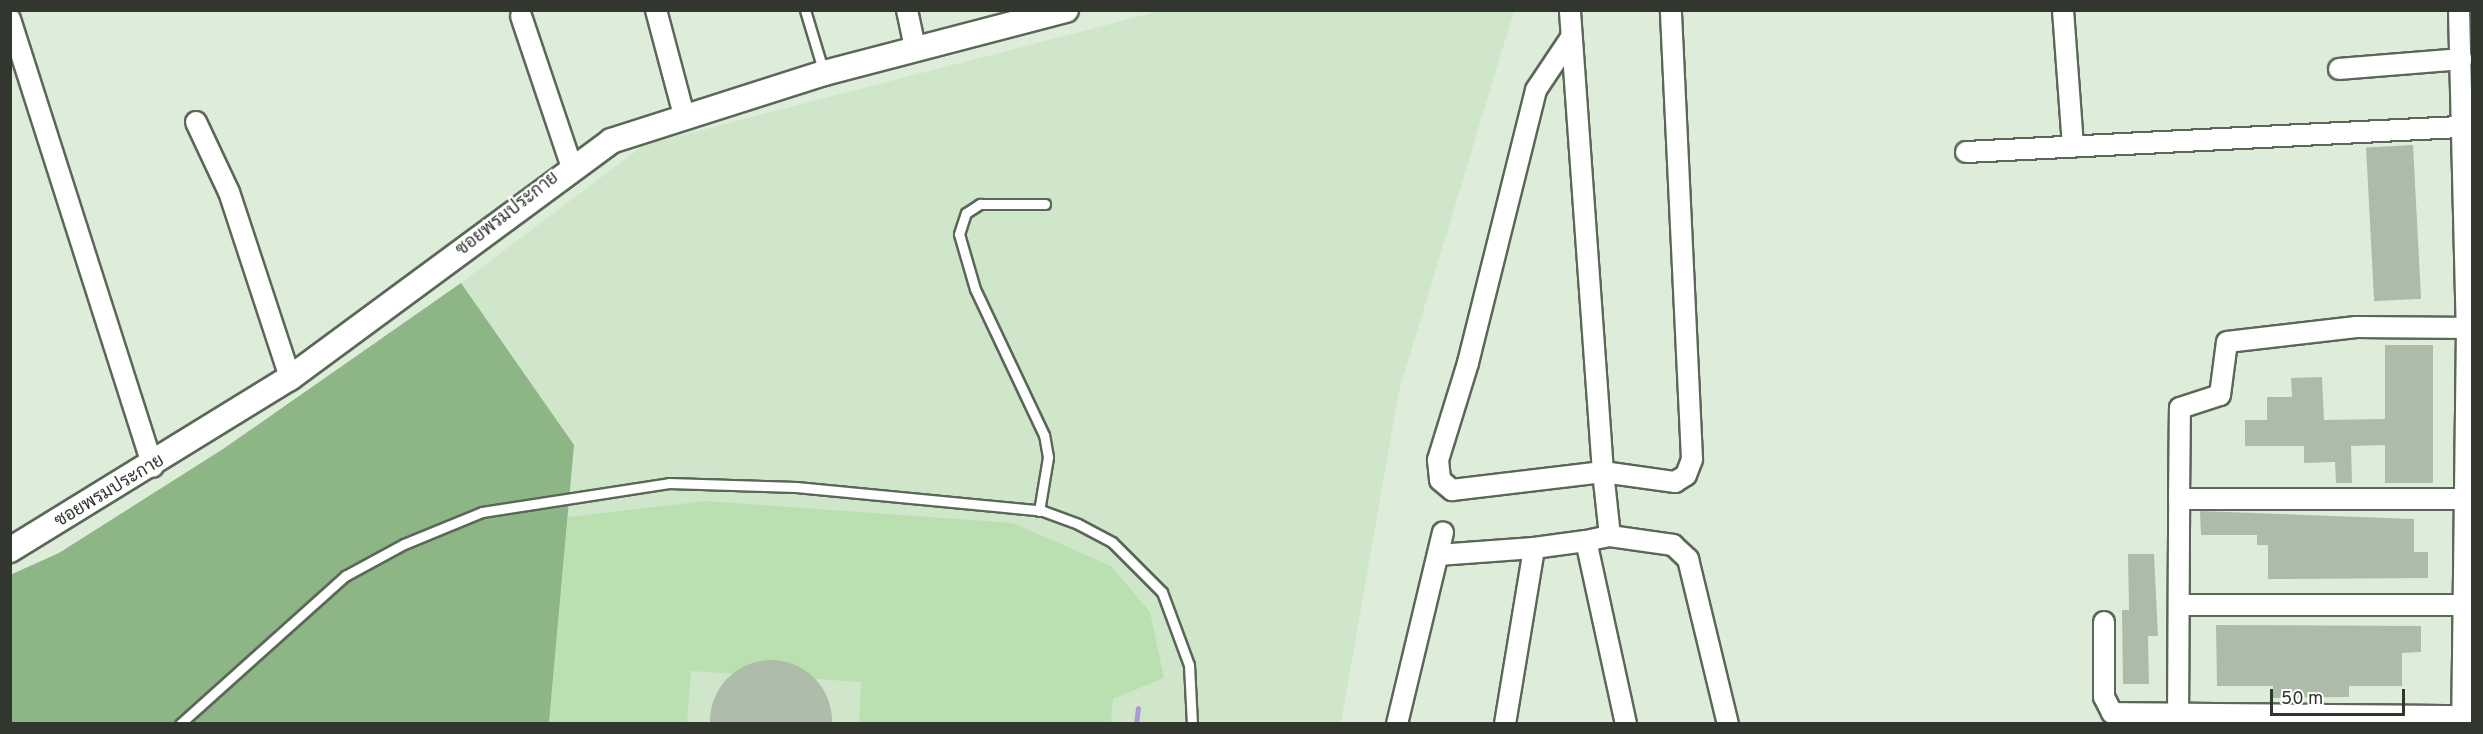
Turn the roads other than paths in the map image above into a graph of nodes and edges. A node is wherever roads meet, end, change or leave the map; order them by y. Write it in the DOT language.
graph roads {
  1 [pos="656,10"];
  2 [pos="805,10"];
  3 [pos="906,10"];
  4 [pos="1066,10"];
  5 [pos="1570,10"];
  6 [pos="1671,10"];
  7 [pos="2063,10"];
  8 [pos="2459,10"];
  9 [pos="521,16"];
  10 [pos="10,20"];
  11 [pos="1570,39"];
  12 [pos="915,49"];
  13 [pos="2462,59"];
  14 [pos="2339,69"];
  15 [pos="824,72"];
  16 [pos="684,114"];
  17 [pos="196,122"];
  18 [pos="2465,127"];
  19 [pos="2073,147"];
  20 [pos="1966,152"];
  21 [pos="571,165"];
  22 [pos="1045,204"];
  23 [pos="2470,328"];
  24 [pos="290,378"];
  25 [pos="153,467"];
  26 [pos="1604,472"];
  27 [pos="2179,499"];
  28 [pos="2465,499"];
  29 [pos="1040,511"];
  30 [pos="1443,532"];
  31 [pos="1610,536"];
  32 [pos="1586,541"];
  33 [pos="1534,548"];
  34 [pos="10,550"];
  35 [pos="1438,555"];
  36 [pos="2179,605"];
  37 [pos="2464,605"];
  38 [pos="2103,622"];
  39 [pos="2178,719"];
  40 [pos="2462,720"];
  41 [pos="180,723"];
  42 [pos="1192,723"];
  43 [pos="1397,723"];
  44 [pos="1506,723"];
  45 [pos="1626,723"];
  46 [pos="1728,723"];
  1 -- 16 [label="street"];
  2 -- 15 [label="lane"];
  3 -- 12 [label="street"];
  4 -- 12 [label="street, ซอยพรมประกาย"];
  5 -- 11 [label="street"];
  6 -- 26 [label="street"];
  7 -- 19 [label="street"];
  8 -- 13 [label="street"];
  9 -- 21 [label="street"];
  10 -- 25 [label="street"];
  11 -- 26 [label="street"];
  11 -- 26 [label="street"];
  12 -- 15 [label="street, ซอยพรมประกาย"];
  13 -- 14 [label="street"];
  13 -- 18 [label="street"];
  15 -- 16 [label="street, ซอยพรมประกาย"];
  16 -- 21 [label="street, ซอยพรมประกาย"];
  17 -- 24 [label="street"];
  18 -- 19 [label="street"];
  18 -- 23 [label="street"];
  19 -- 20 [label="street"];
  21 -- 24 [label="street, ซอยพรมประกาย"];
  22 -- 29 [label="lane"];
  23 -- 27 [label="street"];
  23 -- 28 [label="street"];
  24 -- 25 [label="street, ซอยพรมประกาย"];
  25 -- 34 [label="street, ซอยพรมประกาย"];
  26 -- 31 [label="street"];
  27 -- 28 [label="street"];
  27 -- 36 [label="street"];
  28 -- 37 [label="street"];
  29 -- 41 [label="lane"];
  29 -- 42 [label="lane"];
  30 -- 35 [label="street"];
  31 -- 32 [label="street"];
  31 -- 46 [label="street"];
  32 -- 33 [label="street"];
  32 -- 45 [label="street"];
  33 -- 35 [label="street"];
  33 -- 44 [label="street"];
  35 -- 43 [label="street"];
  36 -- 37 [label="street"];
  36 -- 39 [label="street"];
  37 -- 40 [label="street"];
  38 -- 39 [label="street"];
  39 -- 40 [label="street"];
}
